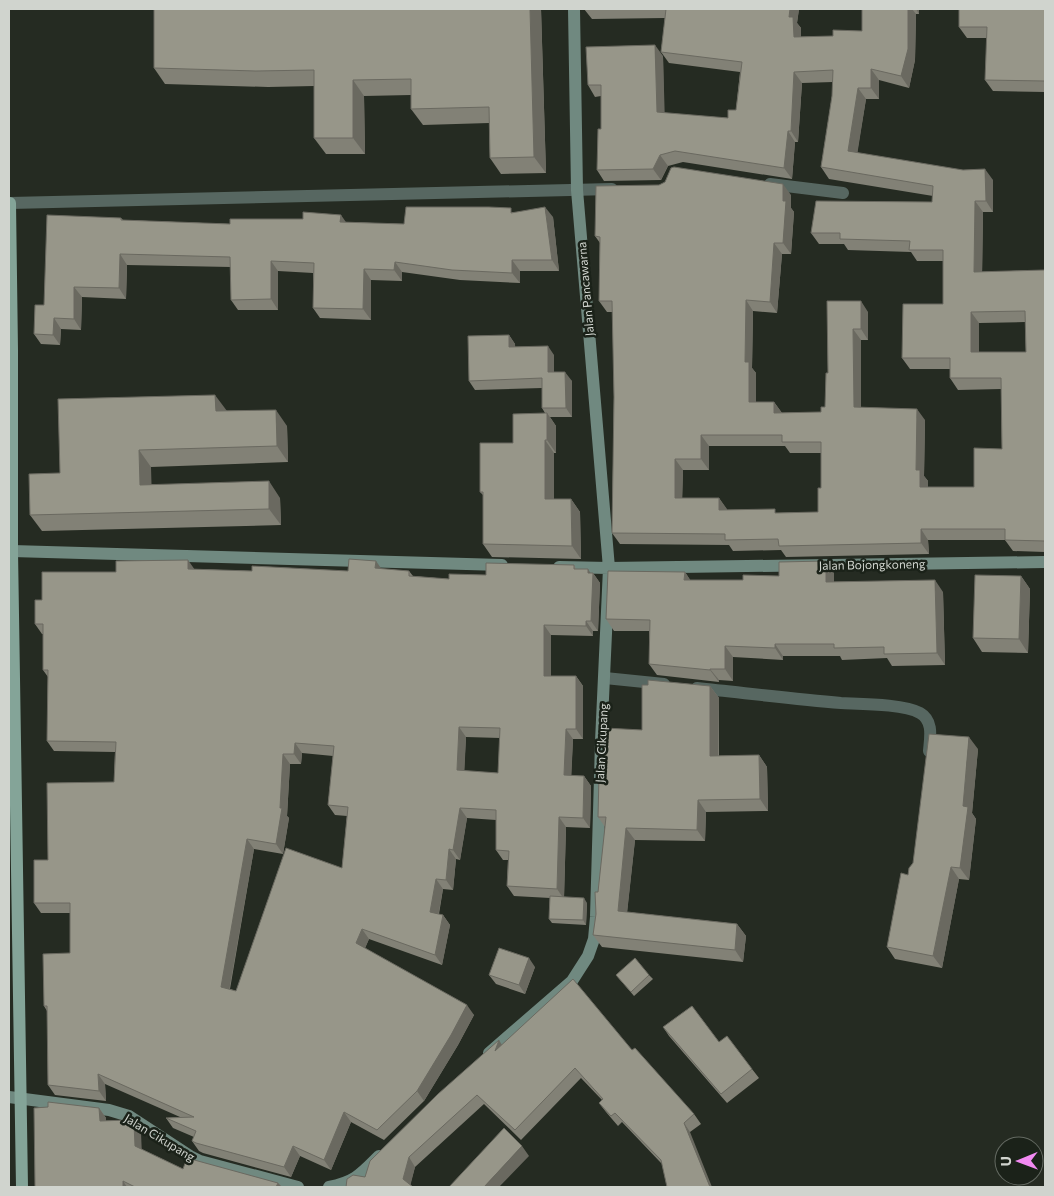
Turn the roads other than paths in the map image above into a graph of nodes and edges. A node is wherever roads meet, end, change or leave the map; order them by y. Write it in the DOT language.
graph roads {
  1 [pos="574,9"];
  2 [pos="754,181"];
  3 [pos="624,188"];
  4 [pos="577,190"];
  5 [pos="844,193"];
  6 [pos="9,203"];
  7 [pos="10,346"];
  8 [pos="10,420"];
  9 [pos="10,551"];
  10 [pos="1045,562"];
  11 [pos="511,565"];
  12 [pos="550,566"];
  13 [pos="609,568"];
  14 [pos="11,629"];
  15 [pos="605,678"];
  16 [pos="927,761"];
  17 [pos="13,862"];
  18 [pos="479,1061"];
  19 [pos="15,1097"];
  20 [pos="390,1146"];
  21 [pos="22,1187"];
  22 [pos="298,1187"];
  23 [pos="328,1187"];
  1 -- 4 [label="main road, Jalan Pancawarna"];
  2 -- 5 [label="street"];
  3 -- 4 [label="street"];
  4 -- 6 [label="street"];
  4 -- 13 [label="main road, Jalan Pancawarna"];
  6 -- 7 [label="main road"];
  7 -- 8 [label="main road"];
  8 -- 9 [label="main road"];
  9 -- 11 [label="main road"];
  9 -- 14 [label="main road"];
  10 -- 13 [label="main road, Jalan Bojongkoneng"];
  12 -- 13 [label="main road, Jalan Bojongkoneng"];
  13 -- 15 [label="main road, Jalan Cikupang"];
  14 -- 17 [label="main road"];
  15 -- 16 [label="street"];
  15 -- 18 [label="main road, Jalan Cikupang"];
  17 -- 19 [label="main road"];
  19 -- 21 [label="main road"];
  19 -- 22 [label="main road, Jalan Cikupang"];
  20 -- 23 [label="main road"];
}
